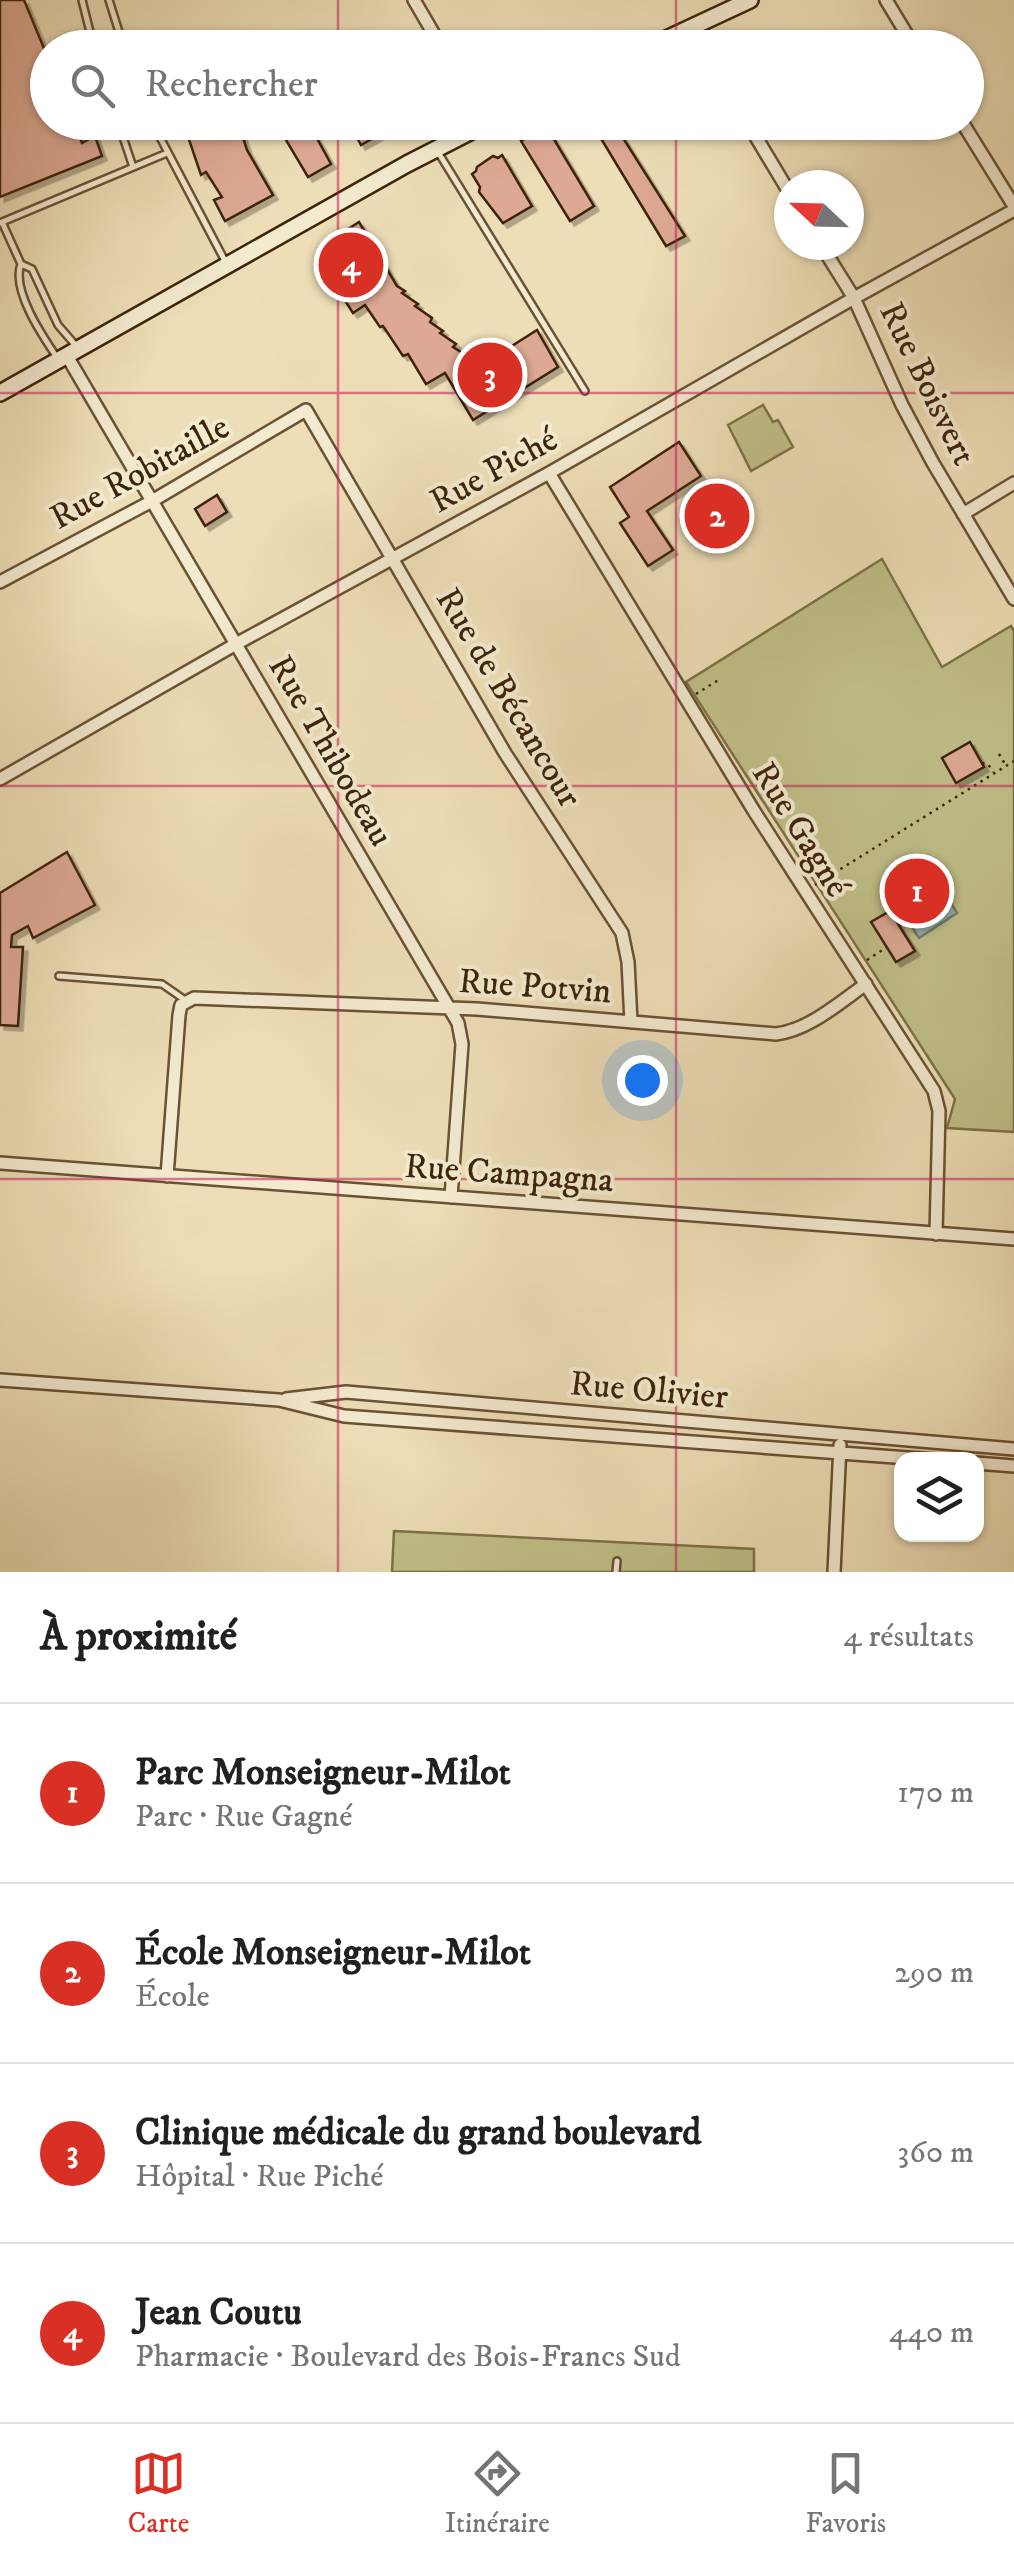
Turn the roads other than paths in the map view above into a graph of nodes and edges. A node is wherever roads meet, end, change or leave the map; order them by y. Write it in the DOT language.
graph roads {
  1 [pos="82,0"];
  2 [pos="108,0"];
  3 [pos="414,0"];
  4 [pos="750,0"];
  5 [pos="886,0"];
  6 [pos="689,27"];
  7 [pos="90,30"];
  8 [pos="118,30"];
  9 [pos="432,30"];
  10 [pos="683,30"];
  11 [pos="691,30"];
  12 [pos="904,30"];
  13 [pos="124,140"];
  14 [pos="161,140"];
  15 [pos="455,140"];
  16 [pos="758,140"];
  17 [pos="973,140"];
  18 [pos="436,150"];
  19 [pos="168,153"];
  20 [pos="134,167"];
  21 [pos="776,170"];
  22 [pos="1014,208"];
  23 [pos="1,223"];
  24 [pos="830,260"];
  25 [pos="21,264"];
  26 [pos="227,266"];
  27 [pos="854,298"];
  28 [pos="68,355"];
  29 [pos="585,391"];
  30 [pos="0,393"];
  31 [pos="306,410"];
  32 [pos="549,474"];
  33 [pos="1014,482"];
  34 [pos="152,500"];
  35 [pos="963,514"];
  36 [pos="392,558"];
  37 [pos="0,582"];
  38 [pos="1014,599"];
  39 [pos="236,644"];
  40 [pos="0,779"];
  41 [pos="59,976"];
  42 [pos="866,984"];
  43 [pos="186,1001"];
  44 [pos="448,1008"];
  45 [pos="631,1022"];
  46 [pos="0,1163"];
  47 [pos="167,1176"];
  48 [pos="451,1197"];
  49 [pos="936,1234"];
  50 [pos="1014,1239"];
  51 [pos="0,1380"];
  52 [pos="392,1396"];
  53 [pos="279,1400"];
  54 [pos="616,1416"];
  55 [pos="389,1420"];
  56 [pos="614,1436"];
  57 [pos="841,1436"];
  58 [pos="1014,1449"];
  59 [pos="840,1452"];
  60 [pos="894,1457"];
  61 [pos="984,1464"];
  62 [pos="1014,1466"];
  63 [pos="617,1561"];
  64 [pos="616,1572"];
  65 [pos="834,1572"];
  1 -- 7 [label="lane"];
  2 -- 8 [label="lane"];
  3 -- 9 [label="street"];
  4 -- 6 [label="street"];
  5 -- 12 [label="street"];
  6 -- 10 [label="street"];
  6 -- 11 [label="street"];
  13 -- 20 [label="lane"];
  14 -- 19 [label="lane"];
  15 -- 18 [label="street"];
  16 -- 21 [label="street"];
  17 -- 22 [label="street"];
  18 -- 26 [label="street"];
  18 -- 29 [label="lane"];
  19 -- 20 [label="lane"];
  19 -- 26 [label="lane"];
  20 -- 23 [label="lane"];
  22 -- 27 [label="street, Rue Piché"];
  23 -- 25 [label="lane"];
  24 -- 27 [label="street, Rue Boisvert"];
  25 -- 28 [label="lane"];
  25 -- 28 [label="lane"];
  26 -- 28 [label="street"];
  27 -- 32 [label="street, Rue Piché"];
  27 -- 35 [label="street, Rue Boisvert"];
  28 -- 30 [label="street"];
  28 -- 34 [label="street, Rue Thibodeau"];
  31 -- 34 [label="street, Rue Robitaille"];
  31 -- 36 [label="street, Rue de Bécancour"];
  32 -- 36 [label="street, Rue Piché"];
  32 -- 42 [label="street, Rue Gagné"];
  33 -- 35 [label="street"];
  34 -- 37 [label="street, Rue Robitaille"];
  34 -- 39 [label="street, Rue Thibodeau"];
  35 -- 38 [label="street, Rue Boisvert"];
  36 -- 39 [label="street, Rue Piché"];
  36 -- 45 [label="street, Rue de Bécancour"];
  39 -- 40 [label="street, Rue Piché"];
  39 -- 44 [label="street, Rue Thibodeau"];
  41 -- 43 [label="lane"];
  42 -- 45 [label="street, Rue Potvin"];
  42 -- 49 [label="street, Rue Gagné"];
  43 -- 44 [label="street, Rue Potvin"];
  43 -- 47 [label="street"];
  44 -- 45 [label="street, Rue Potvin"];
  44 -- 48 [label="street, Rue Thibodeau"];
  46 -- 47 [label="street, Rue Campagna"];
  47 -- 48 [label="street, Rue Campagna"];
  48 -- 49 [label="street, Rue Campagna"];
  49 -- 50 [label="street, Rue Campagna"];
  51 -- 53 [label="street, Rue Olivier"];
  52 -- 53 [label="street, Rue Olivier"];
  52 -- 54 [label="street, Rue Olivier"];
  52 -- 55 [label="lane"];
  53 -- 55 [label="street, Rue Olivier"];
  54 -- 56 [label="lane"];
  54 -- 57 [label="street, Rue Olivier"];
  55 -- 56 [label="street, Rue Olivier"];
  56 -- 59 [label="street, Rue Olivier"];
  57 -- 58 [label="street, Rue Olivier"];
  57 -- 59 [label="street"];
  59 -- 60 [label="street, Rue Olivier"];
  59 -- 65 [label="street"];
  61 -- 62 [label="street"];
  63 -- 64 [label="lane"];
}
